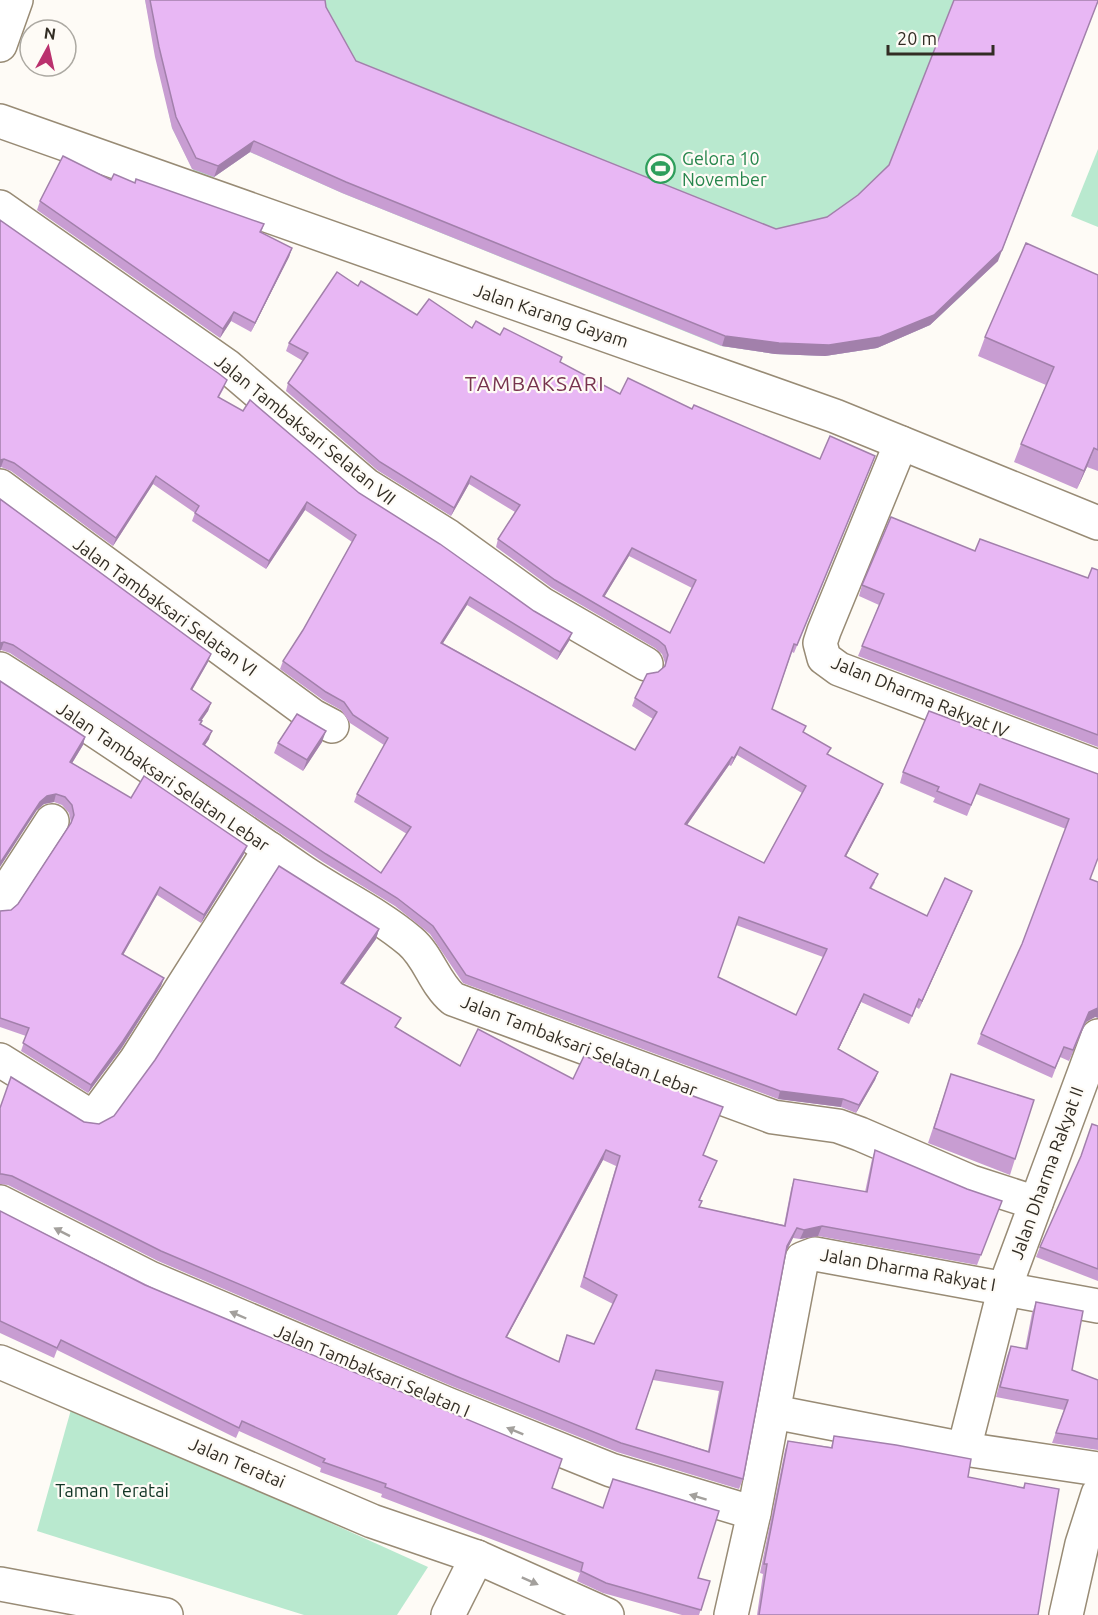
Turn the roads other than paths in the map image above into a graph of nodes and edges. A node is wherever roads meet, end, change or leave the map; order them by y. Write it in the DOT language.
graph roads {
  1 [pos="16,0"];
  2 [pos="0,45"];
  3 [pos="0,121"];
  4 [pos="0,207"];
  5 [pos="901,443"];
  6 [pos="0,486"];
  7 [pos="1098,523"];
  8 [pos="646,664"];
  9 [pos="0,669"];
  10 [pos="332,726"];
  11 [pos="1098,767"];
  12 [pos="52,821"];
  13 [pos="270,849"];
  14 [pos="0,901"];
  15 [pos="1098,1036"];
  16 [pos="0,1060"];
  17 [pos="0,1202"];
  18 [pos="1035,1203"];
  19 [pos="1005,1287"];
  20 [pos="1098,1306"];
  21 [pos="0,1362"];
  22 [pos="774,1412"];
  23 [pos="964,1449"];
  24 [pos="1098,1469"];
  25 [pos="1098,1494"];
  26 [pos="754,1513"];
  27 [pos="477,1557"];
  28 [pos="0,1584"];
  29 [pos="166,1615"];
  30 [pos="448,1615"];
  31 [pos="607,1615"];
  32 [pos="731,1615"];
  33 [pos="1066,1615"];
  1 -- 2 [label="street"];
  3 -- 5 [label="street, Jalan Karang Gayam"];
  4 -- 8 [label="street, Jalan Tambaksari Selatan VII"];
  5 -- 7 [label="street, Jalan Karang Gayam"];
  5 -- 11 [label="street, Jalan Dharma Rakyat IV"];
  6 -- 10 [label="street, Jalan Tambaksari Selatan VI"];
  9 -- 13 [label="street, Jalan Tambaksari Selatan Lebar"];
  12 -- 14 [label="street"];
  13 -- 16 [label="street"];
  13 -- 18 [label="street, Jalan Tambaksari Selatan Lebar"];
  15 -- 18 [label="street, Jalan Dharma Rakyat II"];
  26 -- 17 [label="street, Jalan Tambaksari Selatan I, one-way"];
  18 -- 19 [label="street, Jalan Dharma Rakyat II"];
  19 -- 20 [label="street, Jalan Dharma Rakyat I"];
  19 -- 22 [label="street, Jalan Dharma Rakyat I"];
  19 -- 23 [label="street, Jalan Dharma Rakyat II"];
  21 -- 27 [label="street, Jalan Teratai"];
  22 -- 23 [label="street"];
  22 -- 26 [label="street, Jalan Dharma Rakyat I"];
  23 -- 24 [label="street"];
  25 -- 33 [label="street"];
  26 -- 32 [label="street, Jalan Dharma Rakyat I"];
  27 -- 30 [label="street"];
  27 -- 31 [label="street, Jalan Teratai, one-way"];
  28 -- 29 [label="street"];
}
